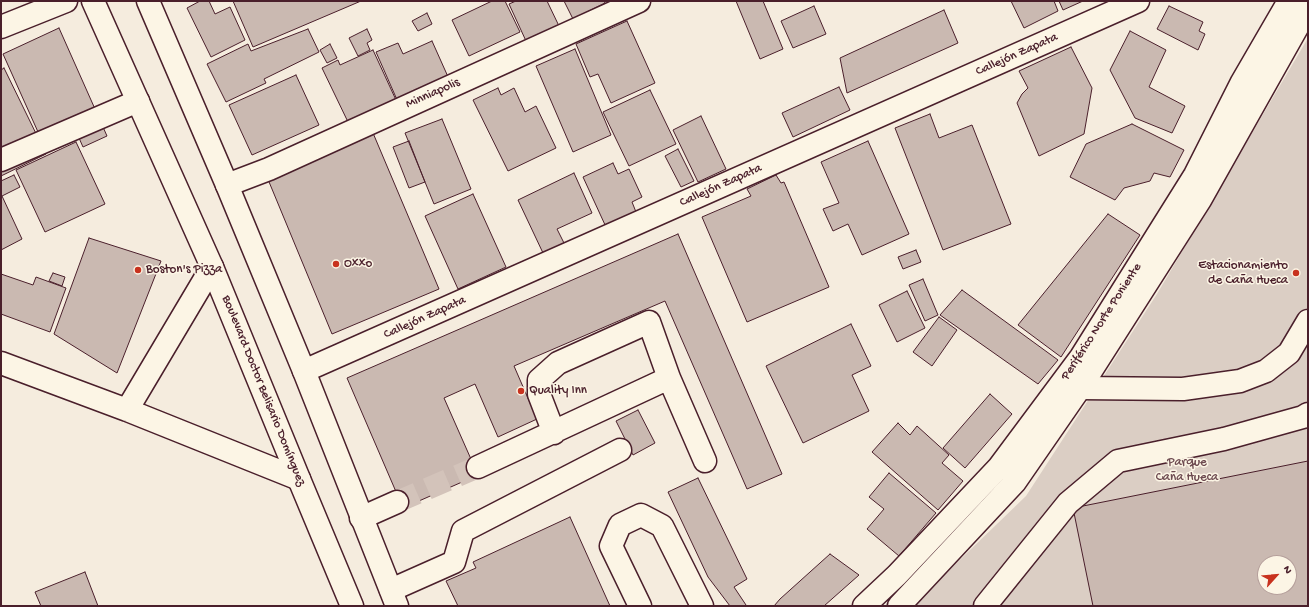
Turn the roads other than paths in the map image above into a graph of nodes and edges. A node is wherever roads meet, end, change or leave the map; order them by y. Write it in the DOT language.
graph roads {
  1 [pos="66,1"];
  2 [pos="93,1"];
  3 [pos="148,1"];
  4 [pos="639,1"];
  5 [pos="1138,1"];
  6 [pos="1288,1"];
  7 [pos="1308,8"];
  8 [pos="1,27"];
  9 [pos="138,101"];
  10 [pos="1,160"];
  11 [pos="227,185"];
  12 [pos="212,267"];
  13 [pos="1308,320"];
  14 [pos="1,363"];
  15 [pos="304,371"];
  16 [pos="669,378"];
  17 [pos="1080,388"];
  18 [pos="127,410"];
  19 [pos="1308,414"];
  20 [pos="554,432"];
  21 [pos="620,450"];
  22 [pos="705,461"];
  23 [pos="478,467"];
  24 [pos="299,479"];
  25 [pos="397,502"];
  26 [pos="361,518"];
  27 [pos="394,598"];
  28 [pos="352,606"];
  29 [pos="640,606"];
  30 [pos="702,606"];
  31 [pos="864,606"];
  32 [pos="899,606"];
  33 [pos="985,606"];
  1 -- 8 [label="main road"];
  2 -- 9 [label="main road, Boulevard Doctor Belisario Domínguez"];
  3 -- 11 [label="main road"];
  4 -- 11 [label="main road, Minniapolis"];
  5 -- 15 [label="main road, Callejón Zapata"];
  6 -- 31 [label="main road, Periférico Norte Poniente"];
  7 -- 17 [label="main road, Periférico Norte Poniente"];
  9 -- 10 [label="main road"];
  9 -- 12 [label="main road, Boulevard Doctor Belisario Domínguez"];
  11 -- 15 [label="main road"];
  12 -- 18 [label="main road"];
  12 -- 24 [label="main road, Boulevard Doctor Belisario Domínguez"];
  13 -- 17 [label="main road"];
  14 -- 18 [label="main road"];
  15 -- 26 [label="main road"];
  16 -- 20 [label="main road"];
  16 -- 20 [label="main road"];
  16 -- 22 [label="main road"];
  17 -- 32 [label="main road, Periférico Norte Poniente"];
  18 -- 24 [label="main road"];
  19 -- 33 [label="main road"];
  20 -- 23 [label="main road"];
  21 -- 27 [label="main road"];
  24 -- 28 [label="main road, Boulevard Doctor Belisario Domínguez"];
  25 -- 26 [label="main road"];
  26 -- 27 [label="main road"];
  29 -- 30 [label="main road"];
}
